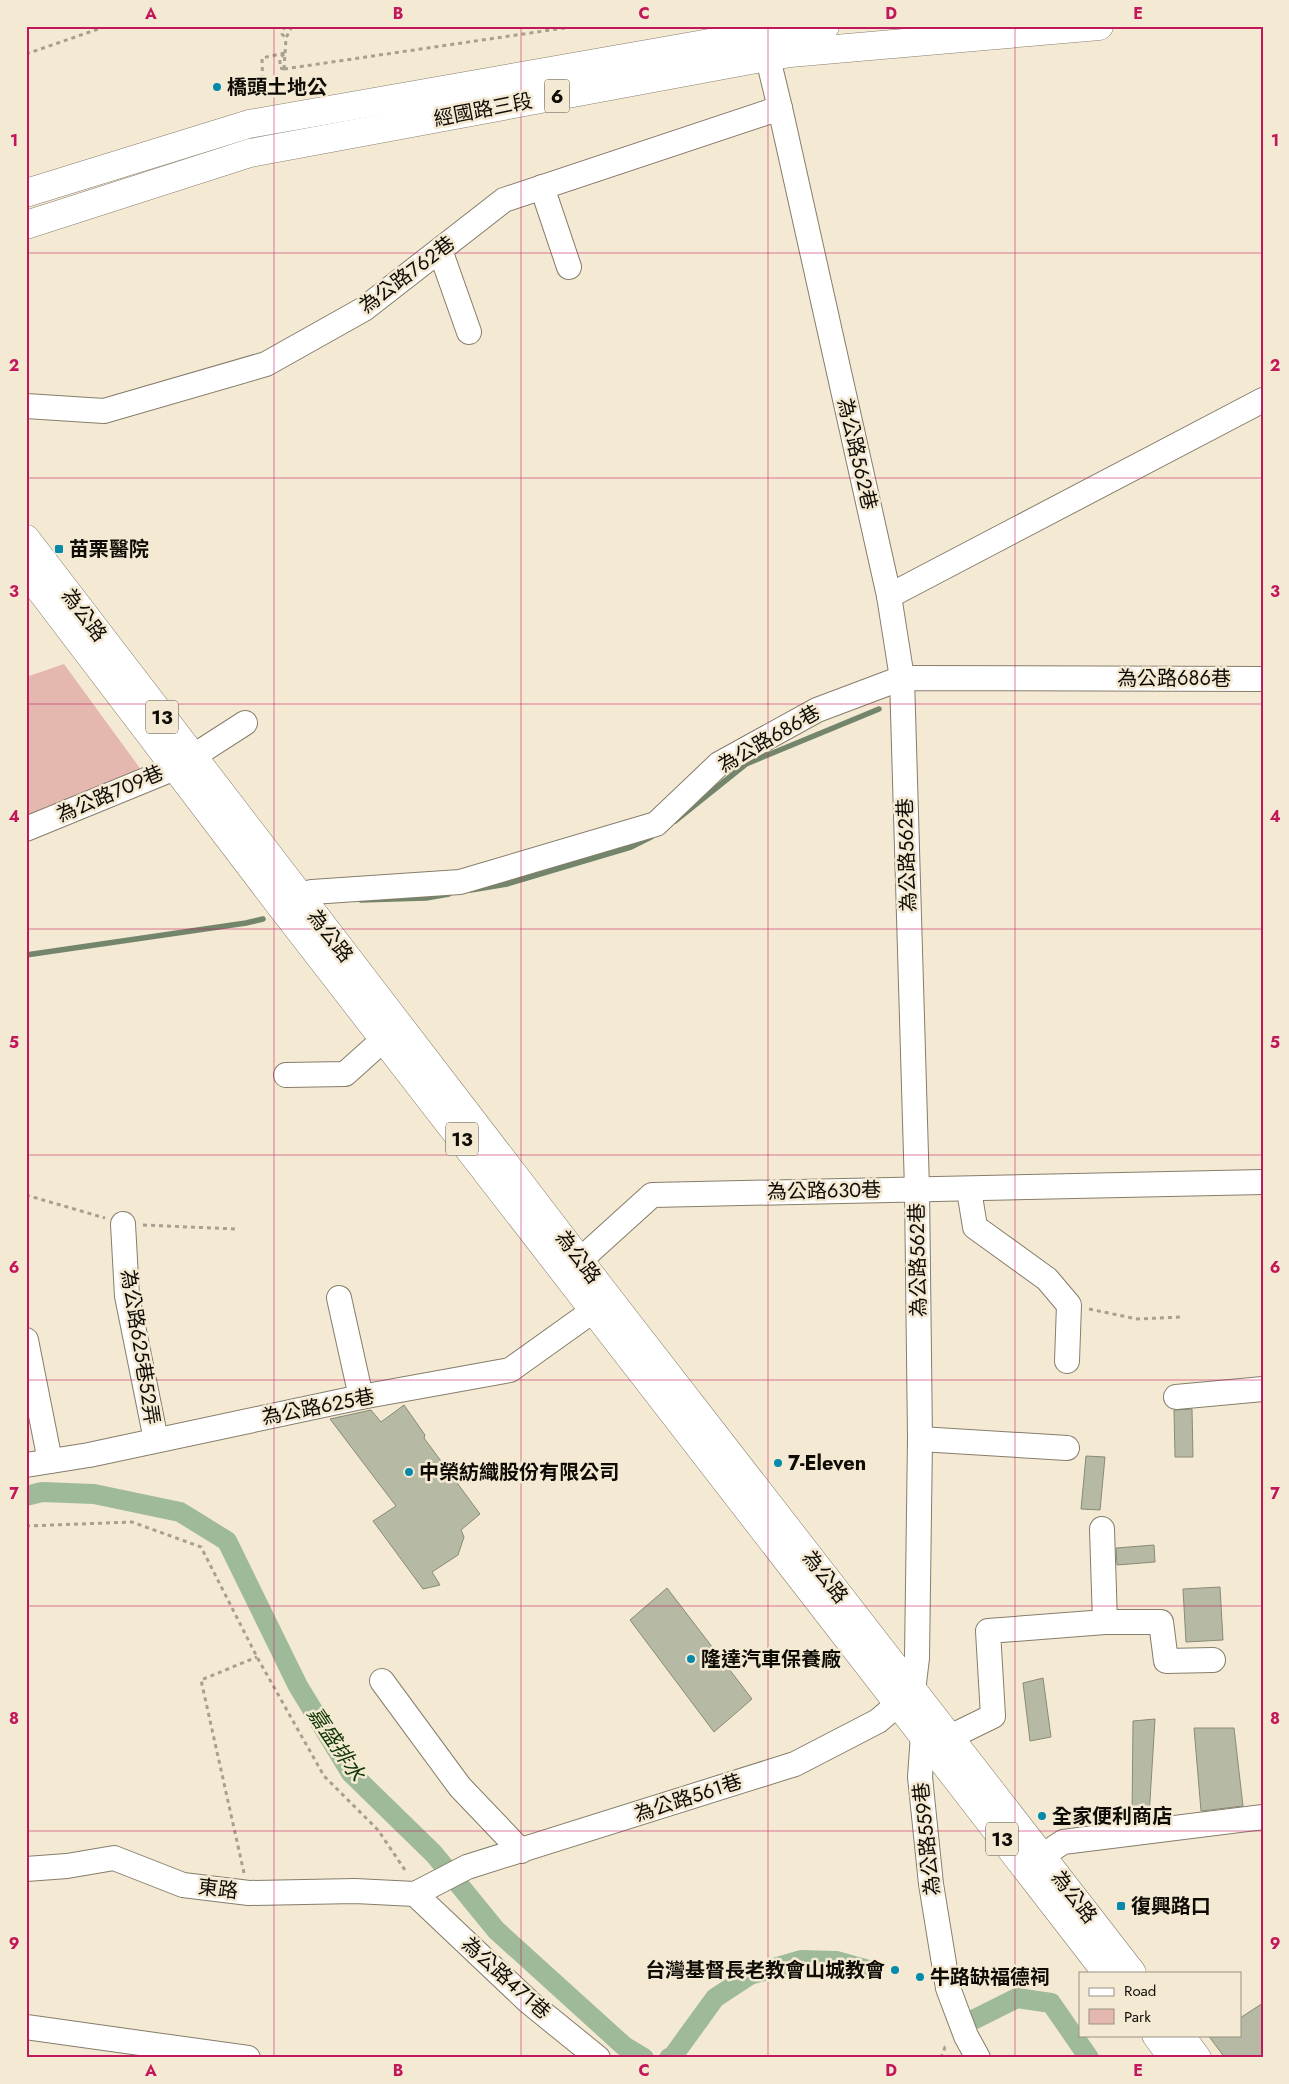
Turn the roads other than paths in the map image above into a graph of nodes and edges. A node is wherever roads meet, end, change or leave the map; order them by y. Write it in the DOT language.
graph roads {
  1 [pos="825,26"];
  2 [pos="1099,26"];
  3 [pos="764,46"];
  4 [pos="780,108"];
  5 [pos="542,188"];
  6 [pos="26,193"];
  7 [pos="26,225"];
  8 [pos="440,250"];
  9 [pos="569,267"];
  10 [pos="469,332"];
  11 [pos="1263,400"];
  12 [pos="26,406"];
  13 [pos="26,539"];
  14 [pos="26,571"];
  15 [pos="889,596"];
  16 [pos="902,678"];
  17 [pos="1263,679"];
  18 [pos="245,723"];
  19 [pos="183,762"];
  20 [pos="26,829"];
  21 [pos="289,900"];
  22 [pos="384,1039"];
  23 [pos="286,1075"];
  24 [pos="1263,1182"];
  25 [pos="917,1189"];
  26 [pos="969,1190"];
  27 [pos="123,1224"];
  28 [pos="574,1267"];
  29 [pos="339,1298"];
  30 [pos="602,1305"];
  31 [pos="26,1340"];
  32 [pos="1068,1361"];
  33 [pos="1263,1389"];
  34 [pos="1176,1397"];
  35 [pos="361,1398"];
  36 [pos="920,1439"];
  37 [pos="156,1440"];
  38 [pos="1066,1448"];
  39 [pos="50,1461"];
  40 [pos="26,1465"];
  41 [pos="1102,1529"];
  42 [pos="1105,1622"];
  43 [pos="1213,1660"];
  44 [pos="382,1681"];
  45 [pos="906,1698"];
  46 [pos="923,1735"];
  47 [pos="950,1737"];
  48 [pos="1263,1817"];
  49 [pos="521,1850"];
  50 [pos="1034,1863"];
  51 [pos="26,1869"];
  52 [pos="416,1894"];
  53 [pos="1106,1972"];
  54 [pos="1131,1972"];
  55 [pos="26,2027"];
  56 [pos="1157,2036"];
  57 [pos="1181,2036"];
  58 [pos="248,2058"];
  59 [pos="598,2058"];
  60 [pos="978,2058"];
  61 [pos="1173,2058"];
  62 [pos="1197,2058"];
  1 -- 3 [label="main road, 經國路三段 / 6"];
  2 -- 3 [label="main road, 經國路三段 / 6"];
  3 -- 4 [label="street, 為公路562巷"];
  3 -- 6 [label="main road, 經國路三段 / 6"];
  3 -- 7 [label="main road, 經國路三段 / 6"];
  4 -- 5 [label="street, 為公路762巷"];
  4 -- 15 [label="street, 為公路562巷"];
  5 -- 8 [label="street, 為公路762巷"];
  5 -- 9 [label="street"];
  8 -- 10 [label="street"];
  8 -- 12 [label="street, 為公路762巷"];
  11 -- 15 [label="street"];
  13 -- 19 [label="main road, 為公路 / 13"];
  14 -- 19 [label="main road, 為公路 / 13"];
  15 -- 16 [label="street, 為公路562巷"];
  16 -- 17 [label="street, 為公路686巷"];
  16 -- 21 [label="street, 為公路686巷"];
  16 -- 25 [label="street, 為公路562巷"];
  18 -- 19 [label="street, 為公路709巷"];
  19 -- 20 [label="street, 為公路709巷"];
  19 -- 21 [label="main road, 為公路 / 13"];
  21 -- 22 [label="main road, 為公路 / 13"];
  21 -- 28 [label="main road, 為公路 / 13"];
  22 -- 23 [label="street"];
  22 -- 28 [label="main road, 為公路 / 13"];
  24 -- 26 [label="street, 為公路630巷"];
  25 -- 26 [label="street, 為公路630巷"];
  25 -- 28 [label="street, 為公路630巷"];
  25 -- 36 [label="street, 為公路562巷"];
  26 -- 32 [label="street"];
  27 -- 37 [label="street, 為公路625巷52弄"];
  28 -- 30 [label="main road, 為公路 / 13"];
  29 -- 35 [label="street"];
  30 -- 35 [label="street, 為公路625巷"];
  30 -- 45 [label="main road, 為公路 / 13"];
  31 -- 39 [label="street"];
  33 -- 34 [label="street"];
  35 -- 37 [label="street, 為公路625巷"];
  36 -- 38 [label="street"];
  36 -- 45 [label="street, 為公路562巷"];
  37 -- 39 [label="street, 為公路625巷"];
  39 -- 40 [label="street, 為公路625巷"];
  41 -- 42 [label="street"];
  42 -- 43 [label="street"];
  42 -- 47 [label="street"];
  44 -- 49 [label="street"];
  45 -- 46 [label="main road, 為公路 / 13"];
  45 -- 47 [label="main road, 為公路 / 13"];
  45 -- 49 [label="street, 為公路561巷"];
  46 -- 50 [label="main road, 為公路 / 13"];
  46 -- 60 [label="street, 為公路559巷"];
  47 -- 50 [label="main road, 為公路 / 13"];
  48 -- 50 [label="street"];
  49 -- 52 [label="street, 為公路561巷"];
  50 -- 53 [label="main road, 為公路 / 13"];
  50 -- 54 [label="main road, 為公路 / 13"];
  51 -- 52 [label="street, 東路"];
  52 -- 59 [label="street, 為公路471巷"];
  55 -- 58 [label="street"];
  56 -- 61 [label="main road"];
  57 -- 62 [label="main road"];
}
